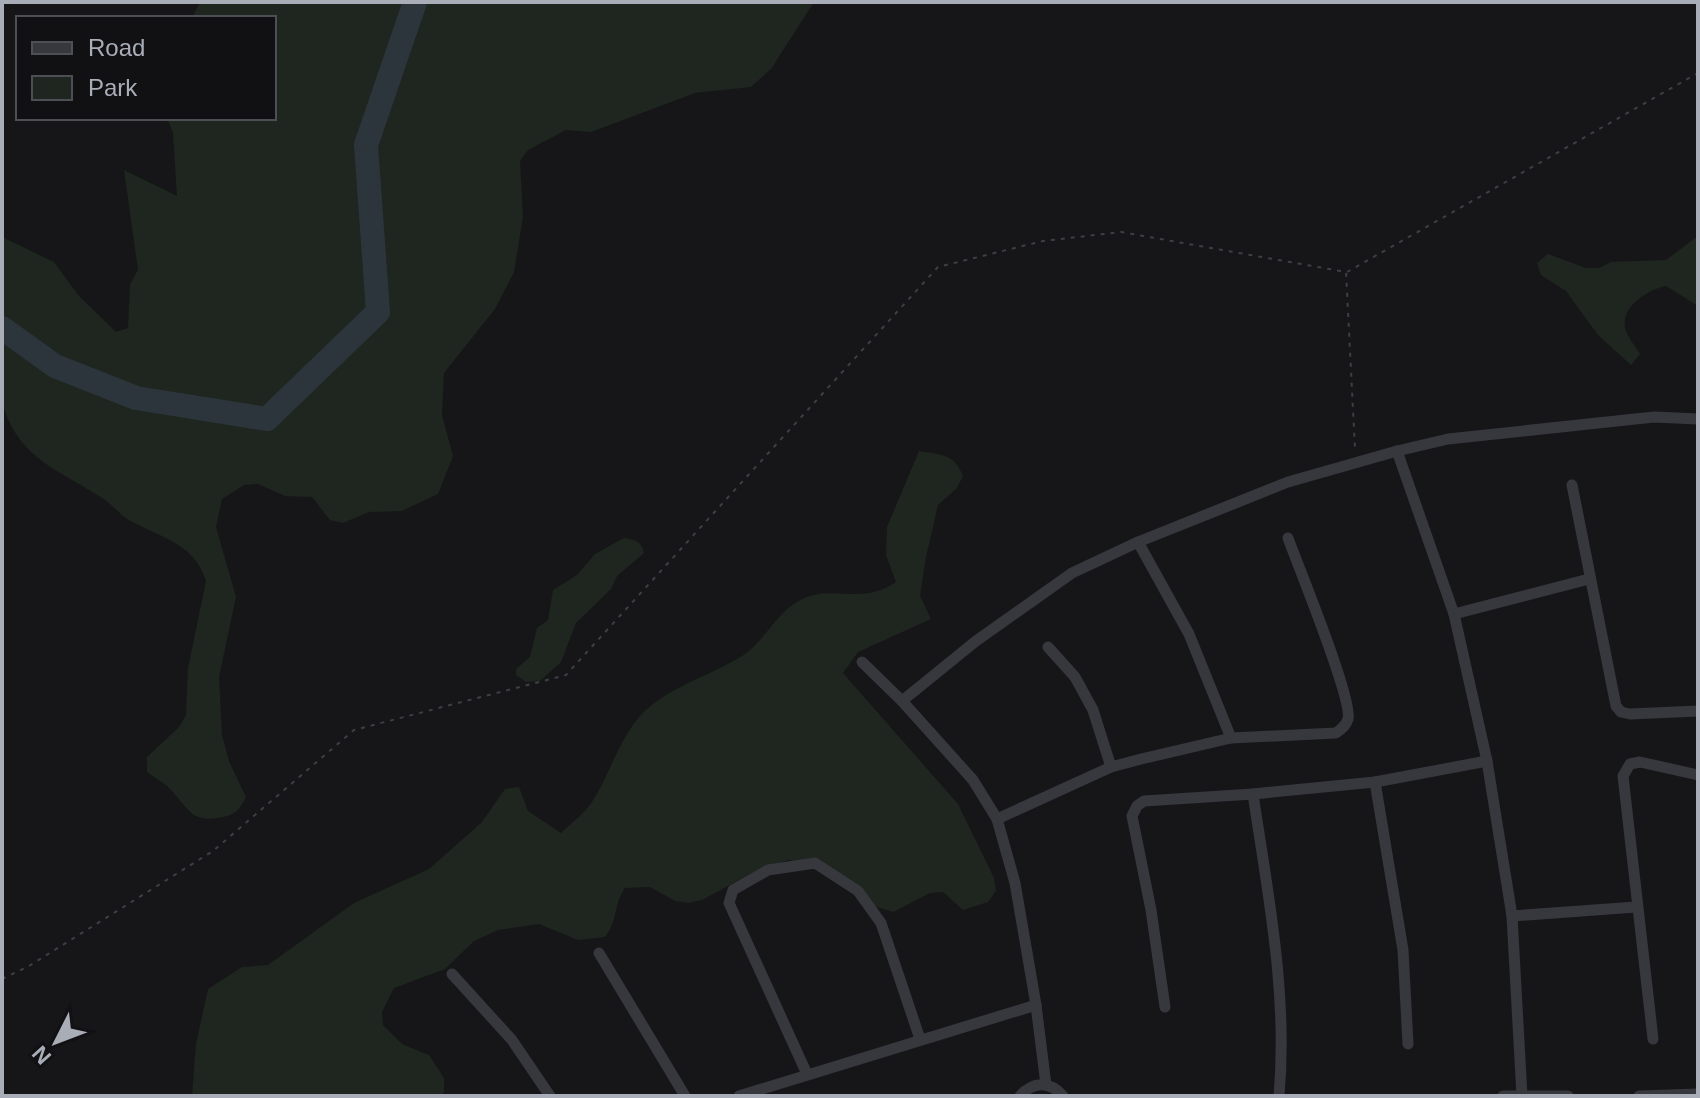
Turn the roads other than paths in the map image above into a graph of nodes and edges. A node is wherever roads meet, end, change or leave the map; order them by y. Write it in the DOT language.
graph roads {
  1 [pos="1698,419"];
  2 [pos="1397,451"];
  3 [pos="1572,485"];
  4 [pos="1288,538"];
  5 [pos="1138,542"];
  6 [pos="1589,579"];
  7 [pos="1454,614"];
  8 [pos="1048,647"];
  9 [pos="862,662"];
  10 [pos="902,701"];
  11 [pos="1698,711"];
  12 [pos="1231,738"];
  13 [pos="1487,761"];
  14 [pos="1111,767"];
  15 [pos="1698,775"];
  16 [pos="1375,782"];
  17 [pos="1253,794"];
  18 [pos="997,819"];
  19 [pos="1636,907"];
  20 [pos="1512,916"];
  21 [pos="599,953"];
  22 [pos="452,974"];
  23 [pos="1036,1005"];
  24 [pos="1165,1007"];
  25 [pos="920,1039"];
  26 [pos="1653,1039"];
  27 [pos="1408,1044"];
  28 [pos="807,1074"];
  29 [pos="1046,1085"];
  30 [pos="1698,1094"];
  31 [pos="550,1096"];
  32 [pos="685,1096"];
  33 [pos="739,1096"];
  34 [pos="1020,1096"];
  35 [pos="1063,1096"];
  36 [pos="1279,1096"];
  37 [pos="1503,1096"];
  38 [pos="1522,1096"];
  39 [pos="1568,1096"];
  40 [pos="1639,1096"];
  1 -- 2 [label="street"];
  2 -- 5 [label="street"];
  2 -- 7 [label="street"];
  3 -- 6 [label="street"];
  4 -- 12 [label="street"];
  5 -- 10 [label="street"];
  5 -- 12 [label="street"];
  6 -- 7 [label="street"];
  6 -- 11 [label="street"];
  7 -- 13 [label="street"];
  8 -- 14 [label="street"];
  9 -- 10 [label="street"];
  10 -- 18 [label="street"];
  12 -- 14 [label="street"];
  13 -- 16 [label="street"];
  13 -- 20 [label="street"];
  14 -- 18 [label="street"];
  15 -- 19 [label="street"];
  16 -- 17 [label="street"];
  16 -- 27 [label="street"];
  17 -- 24 [label="street"];
  17 -- 36 [label="street"];
  18 -- 23 [label="street"];
  19 -- 20 [label="street"];
  19 -- 26 [label="street"];
  20 -- 38 [label="street"];
  21 -- 32 [label="street"];
  22 -- 31 [label="street"];
  23 -- 25 [label="street"];
  23 -- 29 [label="street"];
  25 -- 28 [label="street"];
  25 -- 28 [label="street"];
  28 -- 33 [label="street"];
  29 -- 34 [label="street"];
  29 -- 35 [label="street"];
  30 -- 40 [label="street"];
  37 -- 38 [label="street"];
  38 -- 39 [label="street"];
}
